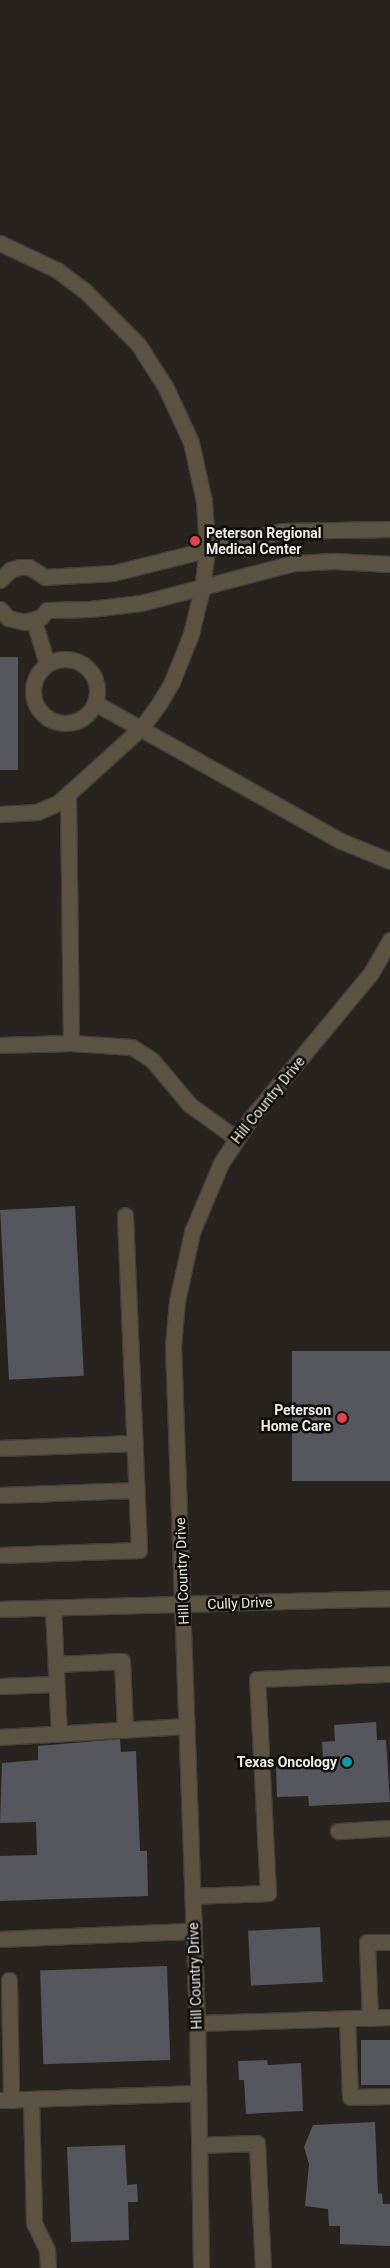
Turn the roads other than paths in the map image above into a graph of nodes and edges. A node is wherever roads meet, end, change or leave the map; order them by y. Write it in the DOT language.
graph roads {
  1 [pos="0,243"];
  2 [pos="390,529"];
  3 [pos="207,549"];
  4 [pos="390,564"];
  5 [pos="0,580"];
  6 [pos="203,584"];
  7 [pos="0,609"];
  8 [pos="34,621"];
  9 [pos="47,664"];
  10 [pos="95,703"];
  11 [pos="140,728"];
  12 [pos="68,794"];
  13 [pos="0,814"];
  14 [pos="390,861"];
  15 [pos="390,940"];
  16 [pos="71,1043"];
  17 [pos="0,1045"];
  18 [pos="236,1138"];
  19 [pos="125,1215"];
  20 [pos="135,1443"];
  21 [pos="0,1448"];
  22 [pos="137,1490"];
  23 [pos="0,1495"];
  24 [pos="0,1555"];
  25 [pos="390,1598"];
  26 [pos="183,1605"];
  27 [pos="53,1608"];
  28 [pos="0,1609"];
  29 [pos="56,1664"];
  30 [pos="390,1674"];
  31 [pos="56,1684"];
  32 [pos="0,1686"];
  33 [pos="187,1726"];
  34 [pos="125,1730"];
  35 [pos="59,1734"];
  36 [pos="0,1737"];
  37 [pos="390,1828"];
  38 [pos="338,1831"];
  39 [pos="192,1896"];
  40 [pos="194,1931"];
  41 [pos="0,1939"];
  42 [pos="390,1942"];
  43 [pos="9,1980"];
  44 [pos="390,2017"];
  45 [pos="347,2018"];
  46 [pos="370,2018"];
  47 [pos="196,2023"];
  48 [pos="198,2094"];
  49 [pos="390,2096"];
  50 [pos="31,2099"];
  51 [pos="6,2100"];
  52 [pos="199,2145"];
  53 [pos="48,2268"];
  54 [pos="201,2268"];
  55 [pos="263,2268"];
  1 -- 3 [label="street"];
  2 -- 3 [label="street"];
  3 -- 5 [label="street"];
  3 -- 6 [label="street"];
  4 -- 6 [label="street"];
  6 -- 8 [label="street"];
  6 -- 11 [label="street"];
  7 -- 8 [label="street"];
  8 -- 9 [label="street"];
  9 -- 10 [label="street"];
  9 -- 10 [label="street"];
  10 -- 11 [label="street"];
  11 -- 12 [label="street"];
  11 -- 14 [label="street"];
  12 -- 13 [label="street"];
  12 -- 16 [label="street"];
  15 -- 18 [label="street, Hill Country Drive"];
  16 -- 17 [label="street"];
  16 -- 18 [label="street"];
  18 -- 26 [label="street, Hill Country Drive"];
  19 -- 20 [label="street"];
  20 -- 21 [label="street"];
  20 -- 22 [label="street"];
  22 -- 23 [label="street"];
  22 -- 24 [label="street"];
  25 -- 26 [label="street, Cully Drive"];
  26 -- 27 [label="street, Cully Drive"];
  26 -- 33 [label="street, Hill Country Drive"];
  27 -- 28 [label="street, Cully Drive"];
  27 -- 29 [label="street"];
  29 -- 31 [label="street"];
  29 -- 34 [label="street"];
  30 -- 39 [label="street"];
  31 -- 32 [label="street"];
  31 -- 35 [label="street"];
  33 -- 34 [label="street"];
  33 -- 39 [label="street, Hill Country Drive"];
  34 -- 35 [label="street"];
  35 -- 36 [label="street"];
  37 -- 38 [label="street"];
  39 -- 40 [label="street, Hill Country Drive"];
  40 -- 41 [label="street"];
  40 -- 47 [label="street, Hill Country Drive"];
  42 -- 46 [label="street"];
  43 -- 51 [label="street"];
  44 -- 46 [label="street"];
  45 -- 46 [label="street"];
  45 -- 47 [label="street"];
  45 -- 49 [label="street"];
  47 -- 48 [label="street, Hill Country Drive"];
  48 -- 50 [label="street"];
  48 -- 52 [label="street, Hill Country Drive"];
  50 -- 51 [label="street"];
  50 -- 53 [label="street"];
  52 -- 54 [label="street, Hill Country Drive"];
  52 -- 55 [label="street"];
}
